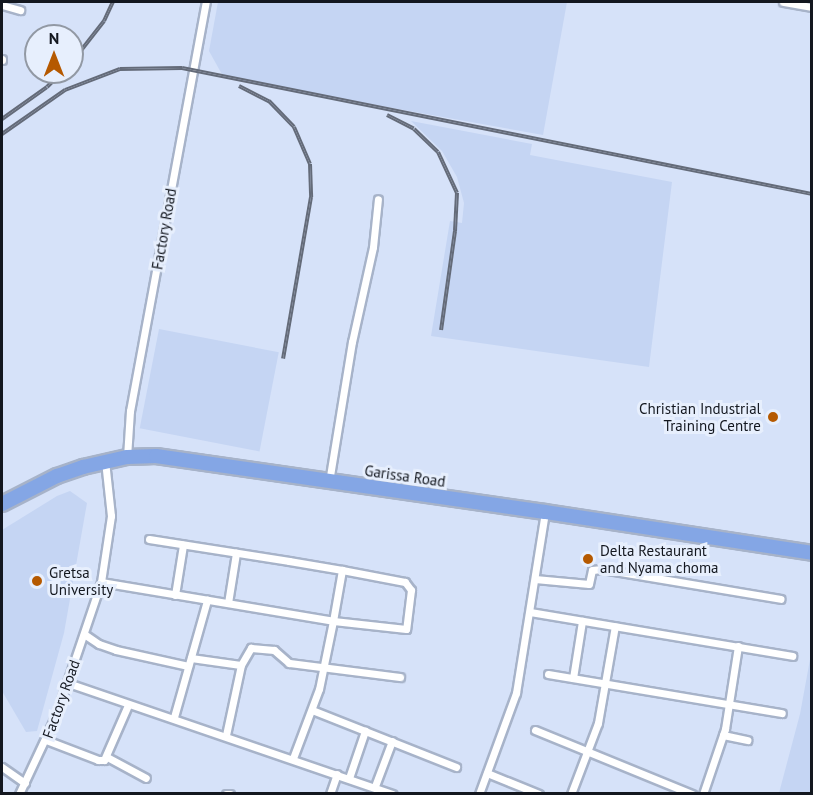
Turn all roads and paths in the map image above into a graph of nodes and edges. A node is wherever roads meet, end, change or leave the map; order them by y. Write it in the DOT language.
graph roads {
  1 [pos="206,2"];
  2 [pos="783,2"];
  3 [pos="2,5"];
  4 [pos="812,7"];
  5 [pos="20,10"];
  6 [pos="378,199"];
  7 [pos="127,457"];
  8 [pos="105,461"];
  9 [pos="329,482"];
  10 [pos="2,504"];
  11 [pos="545,512"];
  12 [pos="149,539"];
  13 [pos="183,544"];
  14 [pos="236,553"];
  15 [pos="812,553"];
  16 [pos="342,570"];
  17 [pos="535,579"];
  18 [pos="101,582"];
  19 [pos="175,595"];
  20 [pos="781,599"];
  21 [pos="207,600"];
  22 [pos="228,603"];
  23 [pos="530,612"];
  24 [pos="333,621"];
  25 [pos="582,621"];
  26 [pos="615,626"];
  27 [pos="84,634"];
  28 [pos="738,646"];
  29 [pos="792,656"];
  30 [pos="191,658"];
  31 [pos="241,665"];
  32 [pos="188,666"];
  33 [pos="325,667"];
  34 [pos="548,674"];
  35 [pos="400,677"];
  36 [pos="573,678"];
  37 [pos="68,683"];
  38 [pos="606,683"];
  39 [pos="729,703"];
  40 [pos="128,705"];
  41 [pos="312,710"];
  42 [pos="782,713"];
  43 [pos="174,717"];
  44 [pos="535,730"];
  45 [pos="365,731"];
  46 [pos="226,735"];
  47 [pos="723,735"];
  48 [pos="46,740"];
  49 [pos="747,740"];
  50 [pos="392,741"];
  51 [pos="587,751"];
  52 [pos="107,757"];
  53 [pos="293,758"];
  54 [pos="2,767"];
  55 [pos="456,767"];
  56 [pos="488,773"];
  57 [pos="337,774"];
  58 [pos="146,778"];
  59 [pos="349,778"];
  60 [pos="25,783"];
  61 [pos="375,786"];
  62 [pos="19,793"];
  63 [pos="330,794"];
  64 [pos="393,794"];
  65 [pos="479,794"];
  66 [pos="539,794"];
  67 [pos="572,794"];
  68 [pos="692,794"];
  69 [pos="703,794"];
  1 -- 7 [label="street, Factory Road"];
  2 -- 4 [label="street"];
  3 -- 5 [label="street"];
  6 -- 9 [label="street"];
  7 -- 8 [label="highway, Garissa Road"];
  7 -- 9 [label="highway, Garissa Road"];
  8 -- 10 [label="highway, Garissa Road"];
  8 -- 18 [label="street, Factory Road"];
  9 -- 11 [label="highway, Garissa Road"];
  11 -- 15 [label="highway, Garissa Road"];
  11 -- 17 [label="street"];
  12 -- 13 [label="street"];
  13 -- 14 [label="street"];
  13 -- 19 [label="street"];
  14 -- 16 [label="street"];
  14 -- 22 [label="street"];
  16 -- 24 [label="street"];
  16 -- 24 [label="street"];
  17 -- 20 [label="street"];
  17 -- 23 [label="street"];
  18 -- 19 [label="street"];
  18 -- 27 [label="street, Factory Road"];
  19 -- 21 [label="street"];
  21 -- 22 [label="street"];
  21 -- 30 [label="street"];
  22 -- 24 [label="street"];
  23 -- 25 [label="street"];
  23 -- 56 [label="street"];
  24 -- 33 [label="street"];
  25 -- 26 [label="street"];
  25 -- 36 [label="street"];
  26 -- 28 [label="street"];
  26 -- 38 [label="street"];
  27 -- 32 [label="street"];
  27 -- 37 [label="street, Factory Road"];
  28 -- 29 [label="street"];
  28 -- 39 [label="street"];
  30 -- 31 [label="street"];
  30 -- 32 [label="street"];
  31 -- 33 [label="street"];
  31 -- 46 [label="street"];
  32 -- 43 [label="street"];
  33 -- 35 [label="street"];
  33 -- 41 [label="street"];
  34 -- 36 [label="street"];
  36 -- 38 [label="street"];
  37 -- 40 [label="street"];
  37 -- 48 [label="street, Factory Road"];
  38 -- 39 [label="street"];
  38 -- 51 [label="street"];
  39 -- 42 [label="street"];
  39 -- 47 [label="street"];
  40 -- 43 [label="street"];
  40 -- 52 [label="street"];
  41 -- 45 [label="street"];
  41 -- 53 [label="street"];
  43 -- 46 [label="street"];
  44 -- 51 [label="street"];
  45 -- 50 [label="street"];
  45 -- 59 [label="street"];
  46 -- 53 [label="street"];
  47 -- 49 [label="street"];
  47 -- 69 [label="street"];
  48 -- 52 [label="street"];
  48 -- 60 [label="street, Factory Road"];
  50 -- 55 [label="street"];
  50 -- 61 [label="street"];
  51 -- 67 [label="street"];
  51 -- 68 [label="street"];
  52 -- 58 [label="street"];
  53 -- 57 [label="street"];
  54 -- 60 [label="street"];
  56 -- 65 [label="street"];
  56 -- 66 [label="street"];
  57 -- 59 [label="street"];
  57 -- 63 [label="street"];
  59 -- 61 [label="street"];
  60 -- 62 [label="street, Factory Road"];
  61 -- 64 [label="street"];
}
